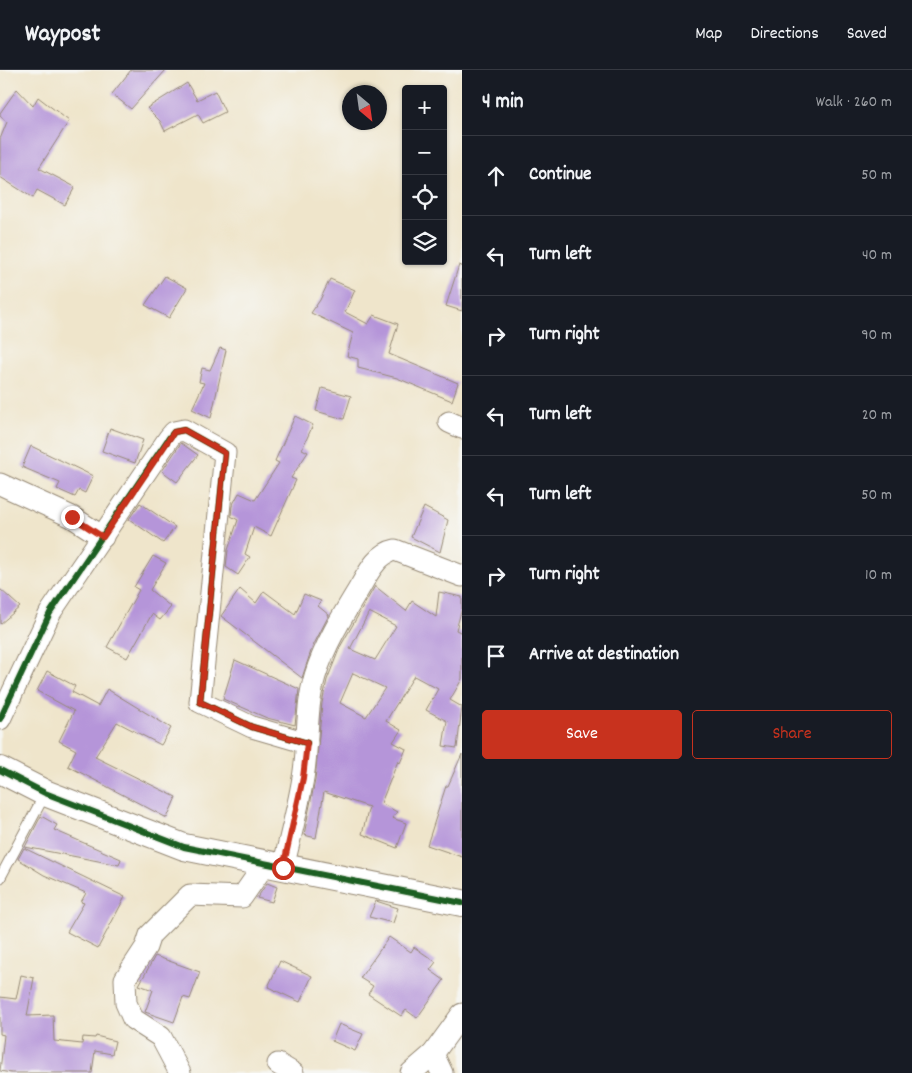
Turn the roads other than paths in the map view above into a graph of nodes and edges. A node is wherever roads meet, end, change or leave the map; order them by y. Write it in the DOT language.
graph roads {
  1 [pos="0,484"];
  2 [pos="103,537"];
  3 [pos="462,576"];
  4 [pos="0,719"];
  5 [pos="307,743"];
  6 [pos="0,770"];
  7 [pos="45,793"];
  8 [pos="274,866"];
  9 [pos="0,878"];
  10 [pos="462,904"];
  11 [pos="462,1014"];
  12 [pos="433,1054"];
  13 [pos="180,1073"];
  14 [pos="411,1073"];
  15 [pos="442,1073"];
  1 -- 2 [label="street"];
  2 -- 4 [label="street"];
  2 -- 5 [label="street"];
  3 -- 5 [label="street"];
  5 -- 8 [label="street"];
  6 -- 7 [label="street"];
  7 -- 8 [label="street"];
  7 -- 9 [label="lane"];
  8 -- 10 [label="street"];
  8 -- 13 [label="street"];
  11 -- 12 [label="street"];
  12 -- 14 [label="street"];
  12 -- 15 [label="street"];
}
